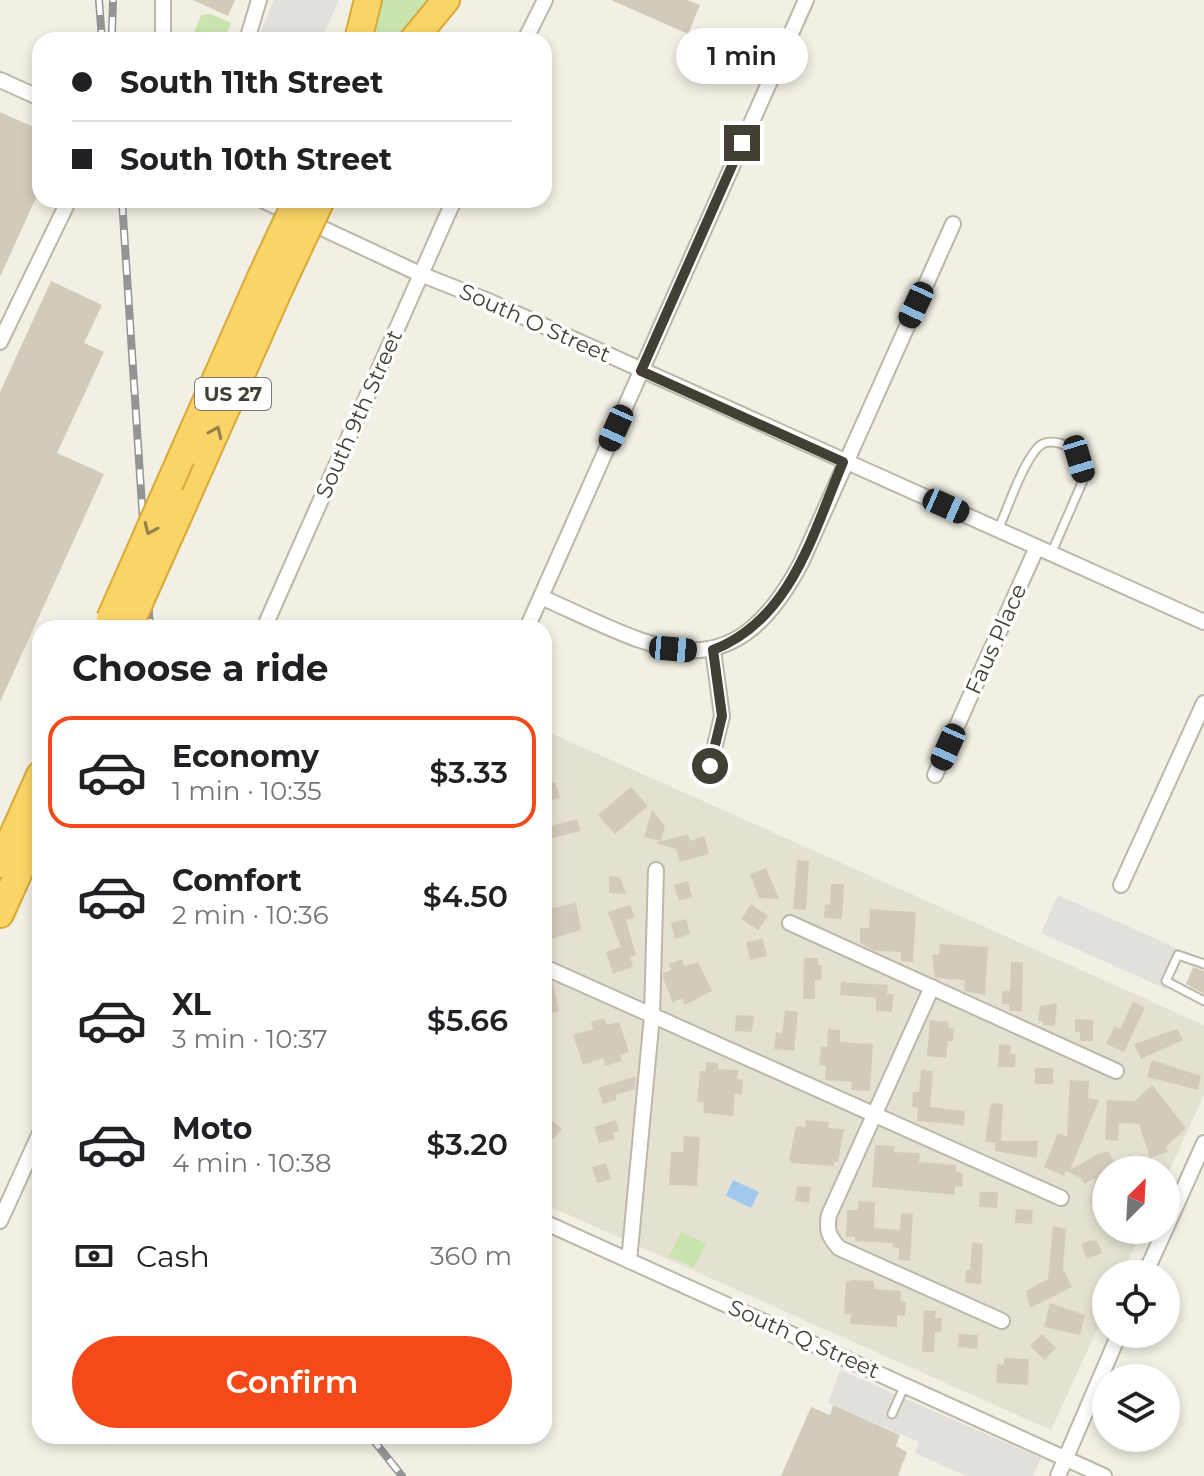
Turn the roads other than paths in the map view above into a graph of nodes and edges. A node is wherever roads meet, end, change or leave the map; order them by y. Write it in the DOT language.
graph roads {
  1 [pos="163,0"];
  2 [pos="259,0"];
  3 [pos="368,0"];
  4 [pos="446,0"];
  5 [pos="545,0"];
  6 [pos="806,0"];
  7 [pos="163,32"];
  8 [pos="249,32"];
  9 [pos="360,32"];
  10 [pos="420,32"];
  11 [pos="529,32"];
  12 [pos="0,80"];
  13 [pos="32,94"];
  14 [pos="65,208"];
  15 [pos="279,208"];
  16 [pos="294,208"];
  17 [pos="316,208"];
  18 [pos="450,208"];
  19 [pos="953,224"];
  20 [pos="420,274"];
  21 [pos="271,281"];
  22 [pos="0,342"];
  23 [pos="641,371"];
  24 [pos="843,462"];
  25 [pos="998,530"];
  26 [pos="1044,550"];
  27 [pos="541,597"];
  28 [pos="117,620"];
  29 [pos="118,620"];
  30 [pos="268,620"];
  31 [pos="531,620"];
  32 [pos="1204,622"];
  33 [pos="713,650"];
  34 [pos="1204,703"];
  35 [pos="710,766"];
  36 [pos="935,775"];
  37 [pos="32,793"];
  38 [pos="32,843"];
  39 [pos="0,864"];
  40 [pos="656,870"];
  41 [pos="1121,885"];
  42 [pos="0,914"];
  43 [pos="790,923"];
  44 [pos="1204,964"];
  45 [pos="552,971"];
  46 [pos="932,987"];
  47 [pos="1204,1001"];
  48 [pos="652,1016"];
  49 [pos="1116,1071"];
  50 [pos="875,1115"];
  51 [pos="1204,1143"];
  52 [pos="32,1151"];
  53 [pos="1180,1197"];
  54 [pos="1061,1198"];
  55 [pos="0,1221"];
  56 [pos="552,1226"];
  57 [pos="629,1261"];
  58 [pos="1002,1321"];
  59 [pos="1113,1348"];
  60 [pos="905,1385"];
  61 [pos="892,1414"];
  62 [pos="1064,1456"];
  63 [pos="1058,1476"];
  64 [pos="1104,1476"];
  1 -- 7 [label="street"];
  2 -- 8 [label="street"];
  3 -- 9 [label="highway"];
  4 -- 10 [label="highway"];
  5 -- 11 [label="street"];
  6 -- 23 [label="street"];
  12 -- 13 [label="street"];
  14 -- 22 [label="street"];
  15 -- 20 [label="street, South O Street"];
  16 -- 21 [label="highway, US 27, bridge"];
  17 -- 21 [label="highway, US 27, bridge"];
  18 -- 20 [label="street, South 9th Street"];
  19 -- 24 [label="street"];
  20 -- 23 [label="street, South O Street"];
  20 -- 30 [label="street, South 9th Street"];
  21 -- 28 [label="highway, US 27, one-way, bridge"];
  29 -- 21 [label="highway, US 27, one-way, bridge"];
  23 -- 24 [label="street, South O Street"];
  23 -- 27 [label="street"];
  24 -- 25 [label="street, South O Street"];
  24 -- 33 [label="street"];
  25 -- 26 [label="street, South O Street"];
  25 -- 26 [label="lane"];
  26 -- 32 [label="street, South O Street"];
  26 -- 36 [label="street, Faus Place"];
  27 -- 31 [label="street"];
  27 -- 33 [label="street"];
  33 -- 35 [label="street"];
  34 -- 41 [label="street"];
  37 -- 39 [label="highway"];
  38 -- 42 [label="highway"];
  40 -- 48 [label="street"];
  43 -- 46 [label="street"];
  44 -- 47 [label="lane"];
  45 -- 48 [label="street"];
  46 -- 49 [label="street"];
  46 -- 50 [label="street"];
  48 -- 50 [label="street"];
  48 -- 57 [label="street"];
  50 -- 54 [label="street"];
  50 -- 58 [label="street"];
  51 -- 53 [label="street"];
  52 -- 55 [label="street"];
  56 -- 57 [label="street, South Q Street"];
  57 -- 60 [label="street, South Q Street"];
  59 -- 62 [label="street"];
  60 -- 61 [label="lane"];
  60 -- 62 [label="street, South Q Street"];
  62 -- 63 [label="street"];
  62 -- 64 [label="street, South Q Street"];
}
